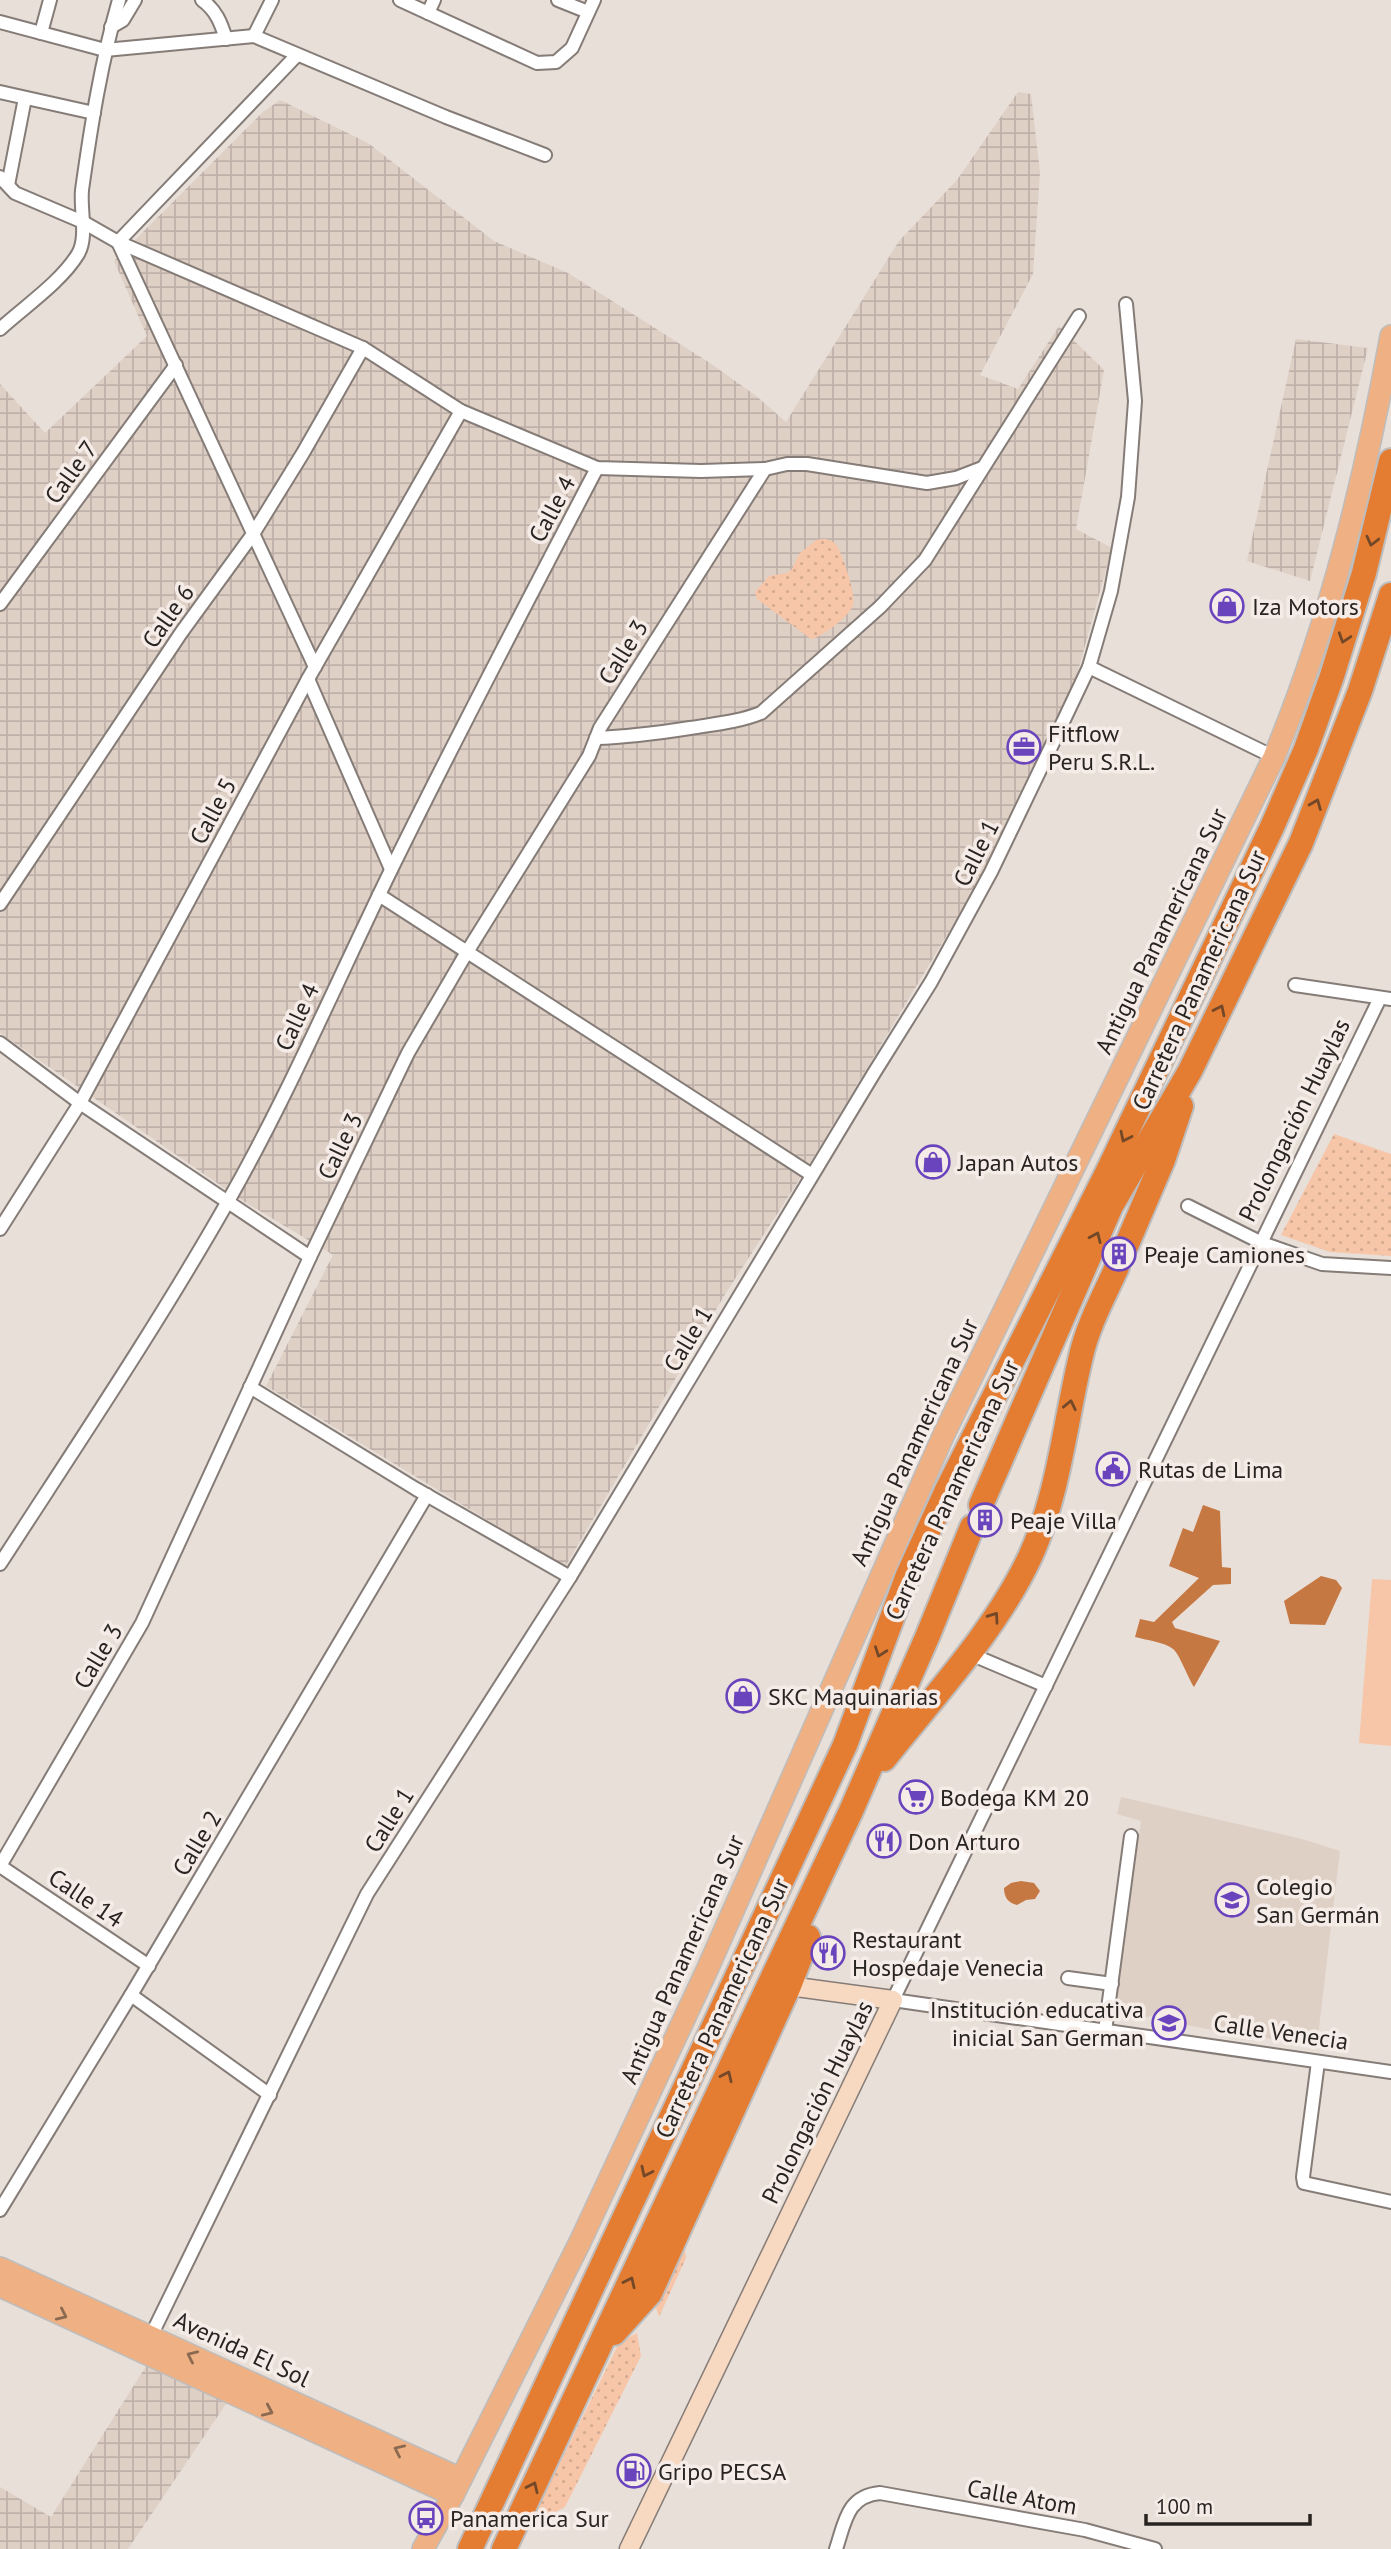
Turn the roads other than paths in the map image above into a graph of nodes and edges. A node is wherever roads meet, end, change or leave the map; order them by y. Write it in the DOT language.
graph roads {
  1 [pos="50,0"];
  2 [pos="119,0"];
  3 [pos="135,0"];
  4 [pos="202,0"];
  5 [pos="272,0"];
  6 [pos="400,0"];
  7 [pos="434,0"];
  8 [pos="558,0"];
  9 [pos="594,0"];
  10 [pos="588,12"];
  11 [pos="428,13"];
  12 [pos="0,22"];
  13 [pos="111,27"];
  14 [pos="41,33"];
  15 [pos="254,36"];
  16 [pos="226,39"];
  17 [pos="104,50"];
  18 [pos="298,55"];
  19 [pos="0,92"];
  20 [pos="24,98"];
  21 [pos="94,113"];
  22 [pos="545,155"];
  23 [pos="4,181"];
  24 [pos="83,222"];
  25 [pos="118,242"];
  26 [pos="1126,304"];
  27 [pos="1079,316"];
  28 [pos="0,329"];
  29 [pos="1391,336"];
  30 [pos="363,348"];
  31 [pos="176,365"];
  32 [pos="461,411"];
  33 [pos="1391,461"];
  34 [pos="597,468"];
  35 [pos="982,468"];
  36 [pos="765,469"];
  37 [pos="253,534"];
  38 [pos="1391,595"];
  39 [pos="0,604"];
  40 [pos="315,667"];
  41 [pos="1089,667"];
  42 [pos="308,679"];
  43 [pos="596,738"];
  44 [pos="1274,757"];
  45 [pos="391,869"];
  46 [pos="379,895"];
  47 [pos="0,904"];
  48 [pos="467,952"];
  49 [pos="1295,985"];
  50 [pos="1386,998"];
  51 [pos="0,1043"];
  52 [pos="1190,1071"];
  53 [pos="80,1103"];
  54 [pos="812,1175"];
  55 [pos="228,1201"];
  56 [pos="1188,1206"];
  57 [pos="0,1229"];
  58 [pos="1262,1243"];
  59 [pos="1127,1244"];
  60 [pos="310,1256"];
  61 [pos="1117,1267"];
  62 [pos="1391,1268"];
  63 [pos="250,1387"];
  64 [pos="426,1495"];
  65 [pos="981,1504"];
  66 [pos="972,1527"];
  67 [pos="0,1564"];
  68 [pos="569,1577"];
  69 [pos="968,1653"];
  70 [pos="1046,1686"];
  71 [pos="862,1786"];
  72 [pos="851,1811"];
  73 [pos="1131,1836"];
  74 [pos="0,1866"];
  75 [pos="149,1966"];
  76 [pos="1068,1978"];
  77 [pos="1112,1983"];
  78 [pos="789,1986"];
  79 [pos="131,1996"];
  80 [pos="893,2000"];
  81 [pos="1105,2031"];
  82 [pos="1318,2062"];
  83 [pos="1391,2072"];
  84 [pos="270,2095"];
  85 [pos="1391,2202"];
  86 [pos="0,2210"];
  87 [pos="0,2268"];
  88 [pos="0,2286"];
  89 [pos="147,2345"];
  90 [pos="597,2351"];
  91 [pos="457,2487"];
  92 [pos="423,2549"];
  93 [pos="470,2549"];
  94 [pos="504,2549"];
  95 [pos="629,2549"];
  96 [pos="836,2549"];
  97 [pos="1155,2549"];
  1 -- 14 [label="street"];
  2 -- 13 [label="street"];
  3 -- 13 [label="street"];
  4 -- 16 [label="street"];
  5 -- 15 [label="street"];
  6 -- 11 [label="street"];
  7 -- 11 [label="street"];
  8 -- 10 [label="street"];
  9 -- 10 [label="street"];
  10 -- 11 [label="street"];
  12 -- 14 [label="street"];
  13 -- 17 [label="street"];
  14 -- 17 [label="street"];
  15 -- 16 [label="street"];
  15 -- 18 [label="street"];
  16 -- 17 [label="street"];
  17 -- 21 [label="street"];
  18 -- 22 [label="street"];
  18 -- 25 [label="street"];
  19 -- 20 [label="street"];
  20 -- 21 [label="street"];
  20 -- 23 [label="street"];
  21 -- 24 [label="street"];
  23 -- 24 [label="street"];
  24 -- 25 [label="street"];
  24 -- 28 [label="street"];
  25 -- 30 [label="street"];
  25 -- 31 [label="street"];
  26 -- 41 [label="street, Calle 1"];
  27 -- 35 [label="street"];
  29 -- 44 [label="main road, Antigua Panamericana Sur"];
  30 -- 32 [label="street"];
  30 -- 37 [label="street, Calle 6"];
  31 -- 37 [label="street"];
  31 -- 39 [label="street, Calle 7"];
  32 -- 34 [label="street"];
  32 -- 40 [label="street, Calle 5"];
  33 -- 93 [label="highway, Carretera Panamericana Sur, one-way"];
  34 -- 36 [label="street"];
  34 -- 45 [label="street, Calle 4"];
  35 -- 36 [label="street"];
  35 -- 43 [label="street"];
  36 -- 43 [label="street, Calle 3"];
  37 -- 40 [label="street"];
  37 -- 47 [label="street, Calle 6"];
  52 -- 38 [label="highway, Carretera Panamericana Sur, one-way"];
  40 -- 42 [label="street, Calle 5"];
  41 -- 44 [label="street"];
  41 -- 54 [label="street, Calle 1"];
  42 -- 45 [label="street"];
  42 -- 53 [label="street, Calle 5"];
  43 -- 48 [label="street, Calle 3"];
  44 -- 91 [label="main road, Antigua Panamericana Sur"];
  45 -- 46 [label="street, Calle 4"];
  46 -- 48 [label="street"];
  46 -- 55 [label="street, Calle 4"];
  48 -- 54 [label="street"];
  48 -- 60 [label="street, Calle 3"];
  49 -- 50 [label="street"];
  50 -- 58 [label="street, Prolongación Huaylas"];
  51 -- 53 [label="street"];
  52 -- 59 [label="highway, Carretera Panamericana Sur"];
  65 -- 52 [label="highway, Carretera Panamericana Sur, one-way"];
  53 -- 55 [label="street"];
  53 -- 57 [label="street, Calle 5"];
  54 -- 68 [label="street, Calle 1"];
  55 -- 60 [label="street"];
  55 -- 67 [label="street, Calle 4"];
  56 -- 58 [label="street"];
  58 -- 62 [label="street"];
  58 -- 70 [label="street, Prolongación Huaylas"];
  60 -- 63 [label="street, Calle 3"];
  69 -- 61 [label="highway, Carretera Panamericana Sur, one-way"];
  63 -- 64 [label="street"];
  63 -- 74 [label="street, Calle 3"];
  64 -- 68 [label="street"];
  64 -- 75 [label="street, Calle 2"];
  66 -- 71 [label="highway, Carretera Panamericana Sur"];
  68 -- 84 [label="street, Calle 1"];
  69 -- 70 [label="street"];
  69 -- 71 [label="highway, Carretera Panamericana Sur"];
  70 -- 80 [label="street, Prolongación Huaylas"];
  71 -- 72 [label="highway, Carretera Panamericana Sur"];
  72 -- 78 [label="highway"];
  90 -- 72 [label="highway, Carretera Panamericana Sur, one-way"];
  73 -- 77 [label="street"];
  74 -- 75 [label="street, Calle 14"];
  75 -- 79 [label="street, Calle 2"];
  76 -- 77 [label="street"];
  77 -- 81 [label="street"];
  78 -- 80 [label="street, Calle Venecia"];
  78 -- 90 [label="highway"];
  79 -- 84 [label="street"];
  79 -- 86 [label="street, Calle 2"];
  80 -- 81 [label="street, Calle Venecia"];
  80 -- 95 [label="street, Prolongación Huaylas"];
  81 -- 82 [label="street, Calle Venecia"];
  82 -- 83 [label="street, Calle Venecia"];
  82 -- 85 [label="street"];
  84 -- 89 [label="street, Calle 1"];
  87 -- 89 [label="main road, Avenida El Sol"];
  88 -- 89 [label="main road, Avenida El Sol, one-way"];
  89 -- 91 [label="main road, Avenida El Sol"];
  94 -- 90 [label="highway, Carretera Panamericana Sur, one-way"];
  91 -- 92 [label="main road, Antigua Panamericana Sur"];
  96 -- 97 [label="street, Calle Atom"];
}
